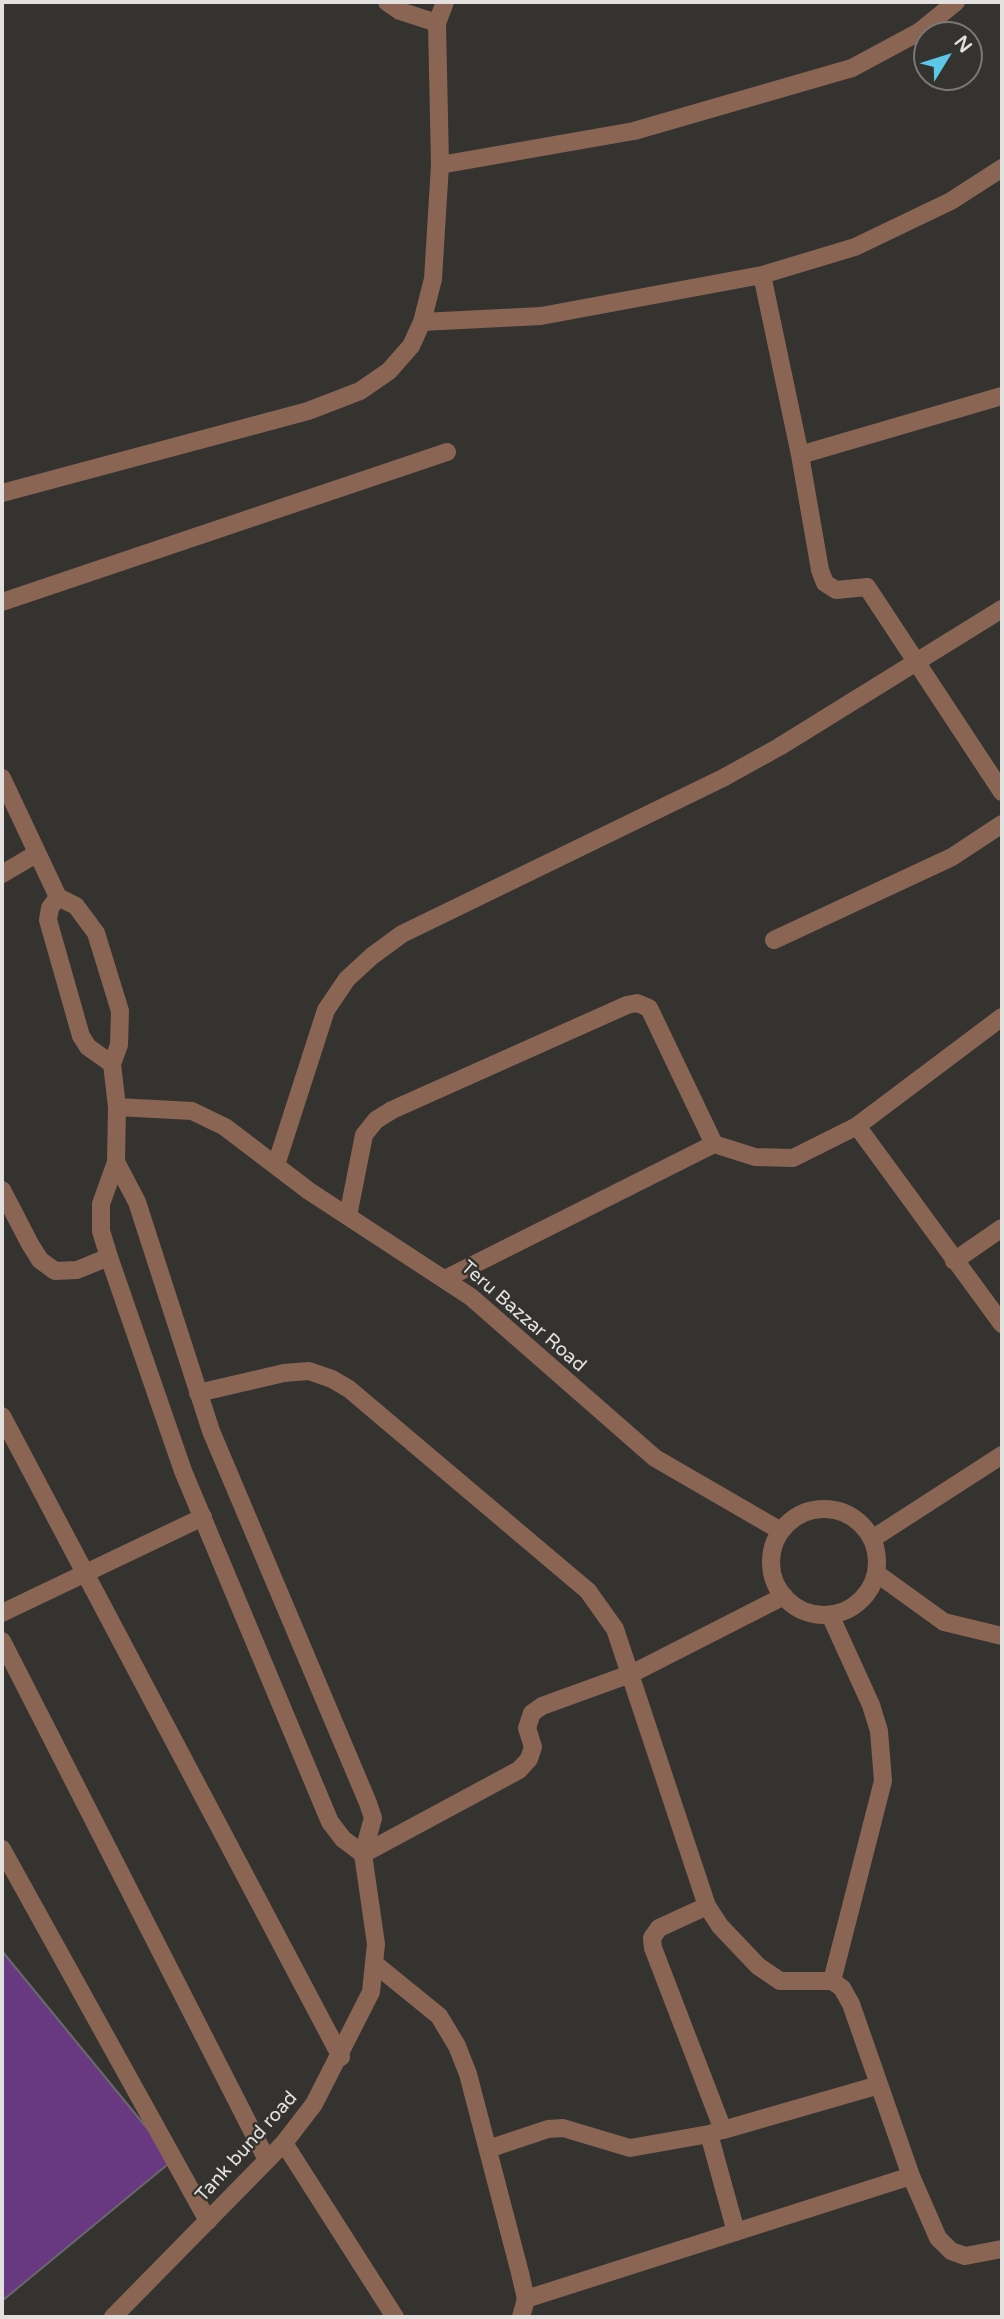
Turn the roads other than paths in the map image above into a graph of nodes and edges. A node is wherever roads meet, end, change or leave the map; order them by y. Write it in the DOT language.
graph roads {
  1 [pos="387,2"];
  2 [pos="445,2"];
  3 [pos="956,2"];
  4 [pos="437,23"];
  5 [pos="439,165"];
  6 [pos="1002,168"];
  7 [pos="762,275"];
  8 [pos="422,323"];
  9 [pos="1002,396"];
  10 [pos="447,452"];
  11 [pos="800,455"];
  12 [pos="2,493"];
  13 [pos="2,601"];
  14 [pos="1002,609"];
  15 [pos="919,662"];
  16 [pos="2,778"];
  17 [pos="1002,792"];
  18 [pos="1002,824"];
  19 [pos="36,854"];
  20 [pos="2,874"];
  21 [pos="58,897"];
  22 [pos="774,940"];
  23 [pos="1002,1017"];
  24 [pos="112,1064"];
  25 [pos="117,1107"];
  26 [pos="857,1126"];
  27 [pos="714,1144"];
  28 [pos="116,1162"];
  29 [pos="276,1165"];
  30 [pos="2,1190"];
  31 [pos="348,1216"];
  32 [pos="1002,1228"];
  33 [pos="109,1257"];
  34 [pos="954,1261"];
  35 [pos="447,1278"];
  36 [pos="1002,1325"];
  37 [pos="198,1393"];
  38 [pos="2,1416"];
  39 [pos="1002,1455"];
  40 [pos="203,1517"];
  41 [pos="781,1531"];
  42 [pos="872,1539"];
  43 [pos="84,1573"];
  44 [pos="876,1573"];
  45 [pos="784,1596"];
  46 [pos="2,1613"];
  47 [pos="830,1615"];
  48 [pos="1002,1636"];
  49 [pos="2,1642"];
  50 [pos="633,1673"];
  51 [pos="2,1849"];
  52 [pos="363,1854"];
  53 [pos="707,1906"];
  54 [pos="375,1964"];
  55 [pos="832,1981"];
  56 [pos="341,2057"];
  57 [pos="879,2085"];
  58 [pos="716,2132"];
  59 [pos="284,2143"];
  60 [pos="488,2149"];
  61 [pos="267,2160"];
  62 [pos="911,2176"];
  63 [pos="208,2221"];
  64 [pos="736,2232"];
  65 [pos="1002,2249"];
  66 [pos="523,2308"];
  67 [pos="113,2317"];
  68 [pos="395,2317"];
  1 -- 4 [label="street"];
  2 -- 4 [label="street"];
  3 -- 5 [label="street"];
  4 -- 5 [label="street"];
  5 -- 8 [label="street"];
  6 -- 7 [label="street"];
  7 -- 8 [label="street"];
  7 -- 11 [label="street"];
  8 -- 12 [label="street"];
  9 -- 11 [label="street"];
  10 -- 13 [label="street"];
  11 -- 15 [label="street"];
  14 -- 15 [label="street"];
  15 -- 17 [label="street"];
  15 -- 29 [label="street"];
  16 -- 19 [label="street"];
  18 -- 22 [label="street"];
  19 -- 20 [label="street"];
  19 -- 21 [label="street"];
  21 -- 24 [label="street"];
  21 -- 24 [label="street"];
  23 -- 26 [label="street"];
  24 -- 25 [label="street"];
  25 -- 28 [label="street"];
  25 -- 29 [label="street, Teru Bazzar Road"];
  26 -- 27 [label="street"];
  26 -- 34 [label="street"];
  27 -- 31 [label="street"];
  27 -- 35 [label="street"];
  28 -- 33 [label="street"];
  28 -- 37 [label="street"];
  29 -- 31 [label="street, Teru Bazzar Road"];
  30 -- 33 [label="street"];
  31 -- 35 [label="street, Teru Bazzar Road"];
  32 -- 34 [label="street"];
  33 -- 40 [label="street"];
  34 -- 36 [label="street"];
  35 -- 41 [label="street, Teru Bazzar Road"];
  37 -- 50 [label="street"];
  37 -- 52 [label="street"];
  38 -- 43 [label="street"];
  39 -- 42 [label="street"];
  40 -- 43 [label="street"];
  40 -- 52 [label="street"];
  41 -- 42 [label="street"];
  41 -- 45 [label="street"];
  42 -- 44 [label="street"];
  43 -- 46 [label="street"];
  43 -- 56 [label="street"];
  44 -- 47 [label="street"];
  44 -- 48 [label="street"];
  45 -- 47 [label="street"];
  45 -- 50 [label="street"];
  47 -- 55 [label="street"];
  49 -- 61 [label="street"];
  50 -- 52 [label="street"];
  50 -- 53 [label="street"];
  51 -- 63 [label="street"];
  52 -- 54 [label="street, Tank bund road"];
  53 -- 55 [label="street"];
  53 -- 58 [label="street"];
  54 -- 56 [label="street, Tank bund road"];
  54 -- 60 [label="street"];
  55 -- 57 [label="street"];
  56 -- 59 [label="street, Tank bund road"];
  57 -- 58 [label="street"];
  57 -- 62 [label="street"];
  58 -- 60 [label="street"];
  58 -- 64 [label="street"];
  59 -- 61 [label="street, Tank bund road"];
  59 -- 68 [label="street"];
  60 -- 66 [label="street"];
  61 -- 63 [label="street, Tank bund road"];
  62 -- 64 [label="street"];
  62 -- 65 [label="street"];
  63 -- 67 [label="street, Tank bund road"];
  64 -- 66 [label="street"];
}
